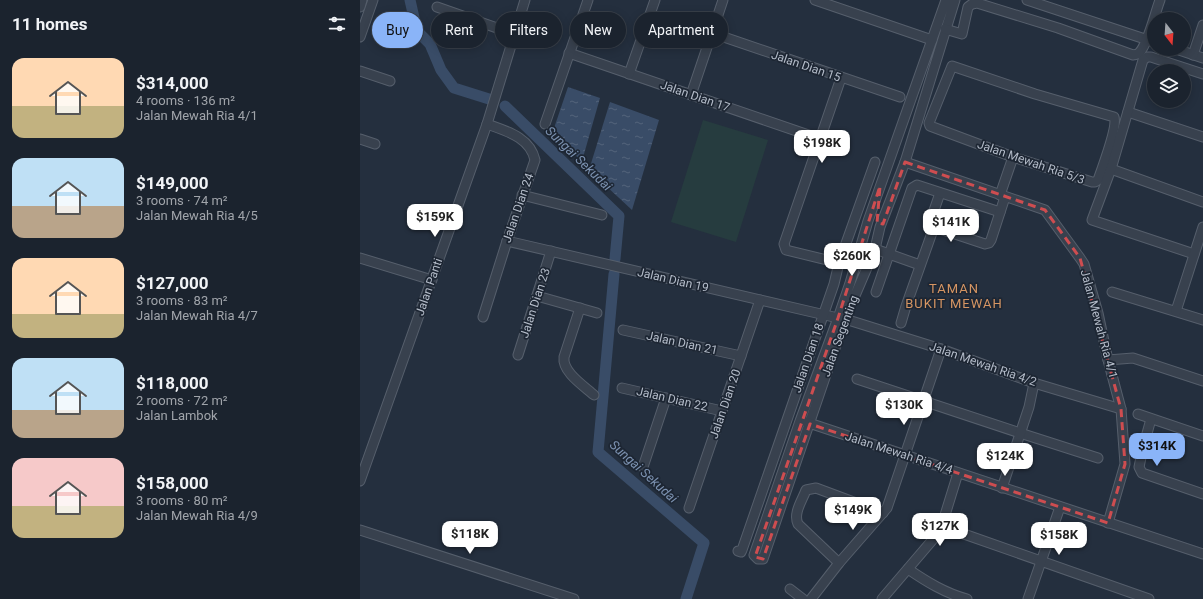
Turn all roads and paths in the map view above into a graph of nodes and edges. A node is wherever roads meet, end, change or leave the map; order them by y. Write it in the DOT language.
graph roads {
  1 [pos="362,0"];
  2 [pos="373,0"];
  3 [pos="525,0"];
  4 [pos="588,0"];
  5 [pos="655,0"];
  6 [pos="723,0"];
  7 [pos="815,0"];
  8 [pos="946,0"];
  9 [pos="955,0"];
  10 [pos="1027,0"];
  11 [pos="1160,0"];
  12 [pos="833,3"];
  13 [pos="360,7"];
  14 [pos="437,7"];
  15 [pos="521,12"];
  16 [pos="719,12"];
  17 [pos="1157,12"];
  18 [pos="1203,25"];
  19 [pos="495,27"];
  20 [pos="945,29"];
  21 [pos="360,36"];
  22 [pos="728,39"];
  23 [pos="932,40"];
  24 [pos="1147,40"];
  25 [pos="1147,44"];
  26 [pos="510,48"];
  27 [pos="707,48"];
  28 [pos="569,53"];
  29 [pos="1193,55"];
  30 [pos="1203,58"];
  31 [pos="360,71"];
  32 [pos="629,74"];
  33 [pos="1203,74"];
  34 [pos="841,78"];
  35 [pos="390,81"];
  36 [pos="691,95"];
  37 [pos="900,97"];
  38 [pos="1128,112"];
  39 [pos="487,124"];
  40 [pos="545,124"];
  41 [pos="1203,137"];
  42 [pos="360,139"];
  43 [pos="820,139"];
  44 [pos="375,144"];
  45 [pos="1013,157"];
  46 [pos="875,162"];
  47 [pos="904,162"];
  48 [pos="1111,169"];
  49 [pos="880,186"];
  50 [pos="894,192"];
  51 [pos="940,193"];
  52 [pos="522,195"];
  53 [pos="1003,196"];
  54 [pos="1203,202"];
  55 [pos="421,211"];
  56 [pos="1000,212"];
  57 [pos="602,215"];
  58 [pos="452,221"];
  59 [pos="866,226"];
  60 [pos="880,227"];
  61 [pos="934,227"];
  62 [pos="1203,228"];
  63 [pos="507,241"];
  64 [pos="875,249"];
  65 [pos="551,251"];
  66 [pos="889,254"];
  67 [pos="1194,254"];
  68 [pos="360,258"];
  69 [pos="839,263"];
  70 [pos="920,265"];
  71 [pos="432,280"];
  72 [pos="876,292"];
  73 [pos="1112,292"];
  74 [pos="537,296"];
  75 [pos="760,300"];
  76 [pos="580,308"];
  77 [pos="1176,311"];
  78 [pos="597,313"];
  79 [pos="823,314"];
  80 [pos="483,317"];
  81 [pos="842,318"];
  82 [pos="1203,320"];
  83 [pos="901,323"];
  84 [pos="623,330"];
  85 [pos="941,349"];
  86 [pos="518,355"];
  87 [pos="741,356"];
  88 [pos="1108,360"];
  89 [pos="857,379"];
  90 [pos="1203,381"];
  91 [pos="1034,382"];
  92 [pos="622,388"];
  93 [pos="594,395"];
  94 [pos="666,398"];
  95 [pos="923,401"];
  96 [pos="1122,409"];
  97 [pos="722,411"];
  98 [pos="1138,414"];
  99 [pos="1151,419"];
  100 [pos="800,420"];
  101 [pos="810,424"];
  102 [pos="1020,433"];
  103 [pos="1203,436"];
  104 [pos="905,455"];
  105 [pos="1098,458"];
  106 [pos="643,467"];
  107 [pos="958,473"];
  108 [pos="360,481"];
  109 [pos="1002,488"];
  110 [pos="1203,494"];
  111 [pos="1060,507"];
  112 [pos="689,508"];
  113 [pos="883,513"];
  114 [pos="1108,522"];
  115 [pos="360,530"];
  116 [pos="961,533"];
  117 [pos="738,551"];
  118 [pos="1203,554"];
  119 [pos="1041,561"];
  120 [pos="839,563"];
  121 [pos="908,570"];
  122 [pos="790,589"];
  123 [pos="952,597"];
  124 [pos="574,599"];
  125 [pos="803,599"];
  126 [pos="811,599"];
  127 [pos="882,599"];
  128 [pos="967,599"];
  129 [pos="1028,599"];
  130 [pos="1150,599"];
  1 -- 13 [label="street"];
  2 -- 21 [label="street"];
  3 -- 15 [label="street, Jalan Panti"];
  4 -- 28 [label="street"];
  5 -- 32 [label="street"];
  6 -- 16 [label="street"];
  7 -- 12 [label="street"];
  8 -- 23 [label="street, Jalan Segenting"];
  9 -- 20 [label="street, Jalan Segenting"];
  10 -- 24 [label="street"];
  11 -- 17 [label="street"];
  12 -- 23 [label="street"];
  14 -- 19 [label="street"];
  18 -- 29 [label="street"];
  20 -- 25 [label="street"];
  20 -- 47 [label="street, Jalan Segenting"];
  22 -- 34 [label="street, Jalan Dian 15"];
  23 -- 49 [label="street, Jalan Segenting"];
  26 -- 39 [label="street, Jalan Panti"];
  27 -- 36 [label="street"];
  28 -- 32 [label="street, Jalan Dian 17"];
  28 -- 40 [label="street"];
  29 -- 30 [label="street"];
  31 -- 35 [label="street"];
  32 -- 36 [label="street, Jalan Dian 17"];
  33 -- 38 [label="street"];
  34 -- 37 [label="street, Jalan Dian 15"];
  34 -- 43 [label="street"];
  36 -- 43 [label="street, Jalan Dian 17"];
  38 -- 41 [label="street"];
  38 -- 48 [label="street"];
  39 -- 52 [label="street, Jalan Dian 24"];
  39 -- 58 [label="street, Jalan Panti"];
  42 -- 44 [label="street"];
  43 -- 69 [label="street"];
  45 -- 45 [label="street, Jalan Mewah Ria 5/3"];
  45 -- 53 [label="street"];
  46 -- 69 [label="street, Jalan Dian 18"];
  47 -- 50 [label="street, Jalan Segenting"];
  47 -- 53 [label="street, Jalan Mewah Ria 4/1"];
  48 -- 54 [label="street"];
  48 -- 67 [label="street"];
  49 -- 50 [label="street"];
  49 -- 59 [label="street, Jalan Segenting"];
  50 -- 60 [label="street, Jalan Segenting"];
  51 -- 56 [label="street"];
  51 -- 61 [label="street"];
  51 -- 66 [label="street"];
  52 -- 57 [label="street"];
  52 -- 63 [label="street, Jalan Dian 24"];
  53 -- 56 [label="street"];
  53 -- 88 [label="street, Jalan Mewah Ria 4/1"];
  55 -- 58 [label="street"];
  56 -- 61 [label="street"];
  58 -- 71 [label="street, Jalan Panti"];
  59 -- 60 [label="street"];
  59 -- 81 [label="street, Jalan Segenting"];
  60 -- 64 [label="street, Jalan Segenting"];
  61 -- 70 [label="street"];
  62 -- 67 [label="street"];
  63 -- 65 [label="street, Jalan Dian 19"];
  63 -- 80 [label="street, Jalan Dian 24"];
  64 -- 66 [label="street"];
  64 -- 81 [label="street, Jalan Segenting"];
  65 -- 74 [label="street, Jalan Dian 23"];
  65 -- 75 [label="street, Jalan Dian 19"];
  66 -- 70 [label="street"];
  66 -- 72 [label="street"];
  67 -- 77 [label="street"];
  68 -- 71 [label="street"];
  69 -- 79 [label="street, Jalan Dian 18"];
  70 -- 83 [label="street"];
  71 -- 108 [label="street, Jalan Panti"];
  73 -- 77 [label="street"];
  74 -- 76 [label="street"];
  74 -- 86 [label="street, Jalan Dian 23"];
  75 -- 79 [label="street, Jalan Dian 19"];
  75 -- 87 [label="street, Jalan Dian 20"];
  76 -- 78 [label="street"];
  76 -- 93 [label="street"];
  77 -- 82 [label="street"];
  79 -- 81 [label="street, Jalan Dian 19"];
  79 -- 117 [label="street, Jalan Dian 18"];
  81 -- 85 [label="street, Jalan Mewah Ria 4/2"];
  81 -- 100 [label="street, Jalan Segenting"];
  81 -- 101 [label="street, Jalan Segenting"];
  84 -- 87 [label="street, Jalan Dian 21"];
  85 -- 91 [label="street, Jalan Mewah Ria 4/2"];
  85 -- 95 [label="street"];
  87 -- 97 [label="street, Jalan Dian 20"];
  88 -- 90 [label="street"];
  88 -- 96 [label="street, Jalan Mewah Ria 4/1"];
  89 -- 95 [label="street"];
  91 -- 96 [label="street, Jalan Mewah Ria 4/2"];
  91 -- 102 [label="street"];
  92 -- 94 [label="street, Jalan Dian 22"];
  94 -- 97 [label="street, Jalan Dian 22"];
  94 -- 106 [label="street"];
  95 -- 102 [label="street"];
  95 -- 104 [label="street"];
  96 -- 114 [label="street, Jalan Mewah Ria 4/1"];
  97 -- 112 [label="street, Jalan Dian 20"];
  98 -- 99 [label="street"];
  99 -- 103 [label="street"];
  99 -- 110 [label="street"];
  100 -- 101 [label="street, Jalan Mewah Ria 4/4"];
  100 -- 101 [label="street, Jalan Segenting"];
  101 -- 104 [label="street, Jalan Mewah Ria 4/4"];
  102 -- 105 [label="street"];
  102 -- 109 [label="street"];
  104 -- 107 [label="street, Jalan Mewah Ria 4/4"];
  104 -- 113 [label="street"];
  107 -- 109 [label="street, Jalan Mewah Ria 4/4"];
  107 -- 121 [label="street"];
  109 -- 111 [label="street, Jalan Mewah Ria 4/4"];
  111 -- 114 [label="street, Jalan Mewah Ria 4/4"];
  111 -- 119 [label="street"];
  113 -- 120 [label="street"];
  113 -- 120 [label="street"];
  114 -- 118 [label="street, Jalan Mewah Ria 4/4"];
  115 -- 124 [label="street"];
  116 -- 119 [label="street"];
  119 -- 129 [label="street"];
  119 -- 130 [label="street"];
  120 -- 126 [label="street"];
  121 -- 123 [label="street"];
  121 -- 127 [label="street"];
  122 -- 125 [label="street"];
  123 -- 128 [label="street"];
}
